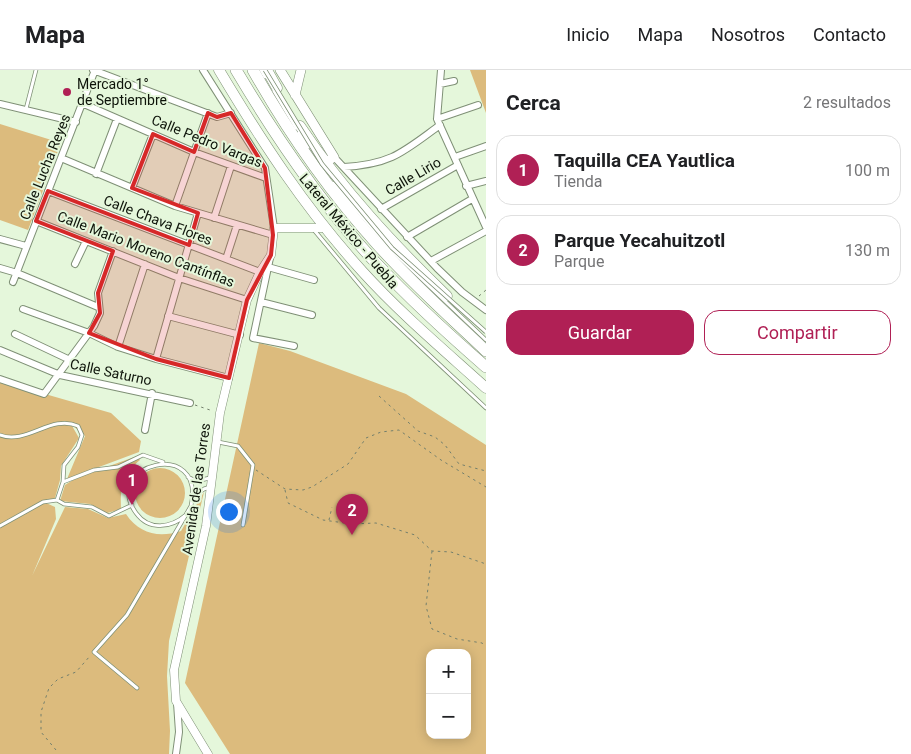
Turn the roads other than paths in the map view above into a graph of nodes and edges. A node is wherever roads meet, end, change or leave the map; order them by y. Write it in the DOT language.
graph roads {
  1 [pos="36,70"];
  2 [pos="94,70"];
  3 [pos="203,70"];
  4 [pos="219,70"];
  5 [pos="236,70"];
  6 [pos="253,70"];
  7 [pos="264,70"];
  8 [pos="280,70"];
  9 [pos="301,70"];
  10 [pos="441,70"];
  11 [pos="454,80"];
  12 [pos="440,84"];
  13 [pos="294,95"];
  14 [pos="0,104"];
  15 [pos="84,104"];
  16 [pos="478,105"];
  17 [pos="26,110"];
  18 [pos="208,113"];
  19 [pos="231,113"];
  20 [pos="437,118"];
  21 [pos="117,119"];
  22 [pos="76,122"];
  23 [pos="440,125"];
  24 [pos="153,134"];
  25 [pos="486,146"];
  26 [pos="194,152"];
  27 [pos="334,157"];
  28 [pos="455,157"];
  29 [pos="61,158"];
  30 [pos="324,163"];
  31 [pos="458,165"];
  32 [pos="231,166"];
  33 [pos="344,167"];
  34 [pos="96,174"];
  35 [pos="266,178"];
  36 [pos="486,181"];
  37 [pos="466,186"];
  38 [pos="132,188"];
  39 [pos="48,191"];
  40 [pos="472,199"];
  41 [pos="175,206"];
  42 [pos="381,209"];
  43 [pos="198,213"];
  44 [pos="484,215"];
  45 [pos="214,218"];
  46 [pos="36,221"];
  47 [pos="237,225"];
  48 [pos="314,226"];
  49 [pos="486,229"];
  50 [pos="274,231"];
  51 [pos="407,237"];
  52 [pos="0,240"];
  53 [pos="86,241"];
  54 [pos="188,245"];
  55 [pos="26,246"];
  56 [pos="112,251"];
  57 [pos="271,255"];
  58 [pos="226,259"];
  59 [pos="431,261"];
  60 [pos="75,264"];
  61 [pos="145,264"];
  62 [pos="0,268"];
  63 [pos="268,268"];
  64 [pos="260,272"];
  65 [pos="16,273"];
  66 [pos="179,278"];
  67 [pos="314,280"];
  68 [pos="13,282"];
  69 [pos="247,300"];
  70 [pos="260,302"];
  71 [pos="98,307"];
  72 [pos="23,309"];
  73 [pos="486,310"];
  74 [pos="312,315"];
  75 [pos="168,316"];
  76 [pos="486,332"];
  77 [pos="89,333"];
  78 [pos="15,334"];
  79 [pos="240,335"];
  80 [pos="486,340"];
  81 [pos="294,346"];
  82 [pos="118,347"];
  83 [pos="0,350"];
  84 [pos="486,351"];
  85 [pos="156,359"];
  86 [pos="70,360"];
  87 [pos="486,368"];
  88 [pos="60,374"];
  89 [pos="230,378"];
  90 [pos="0,379"];
  91 [pos="486,388"];
  92 [pos="152,393"];
  93 [pos="190,403"];
  94 [pos="486,408"];
  95 [pos="145,430"];
  96 [pos="0,435"];
  97 [pos="215,442"];
  98 [pos="166,463"];
  99 [pos="188,476"];
  100 [pos="210,478"];
  101 [pos="63,482"];
  102 [pos="210,487"];
  103 [pos="194,496"];
  104 [pos="57,500"];
  105 [pos="132,505"];
  106 [pos="186,515"];
  107 [pos="243,525"];
  108 [pos="0,526"];
  109 [pos="137,688"];
  110 [pos="176,701"];
  111 [pos="176,754"];
  112 [pos="208,754"];
  1 -- 17 [label="lane"];
  2 -- 15 [label="street, Calle Lucha Reyes"];
  2 -- 18 [label="street"];
  3 -- 19 [label="street"];
  4 -- 48 [label="highway, Lateral México - Puebla"];
  5 -- 87 [label="highway"];
  6 -- 84 [label="highway"];
  7 -- 30 [label="highway, Lateral México - Puebla"];
  7 -- 76 [label="lane, bridge"];
  7 -- 80 [label="lane, bridge"];
  8 -- 13 [label="main road"];
  9 -- 13 [label="main road"];
  10 -- 12 [label="street"];
  11 -- 12 [label="street"];
  12 -- 20 [label="street"];
  13 -- 27 [label="main road"];
  14 -- 17 [label="street"];
  15 -- 21 [label="street, Calle Pedro Vargas"];
  15 -- 22 [label="street, Calle Lucha Reyes"];
  16 -- 20 [label="street"];
  17 -- 22 [label="street"];
  18 -- 19 [label="street"];
  18 -- 26 [label="street"];
  19 -- 35 [label="street"];
  20 -- 23 [label="street"];
  21 -- 24 [label="street, Calle Pedro Vargas"];
  21 -- 34 [label="street"];
  22 -- 29 [label="street, Calle Lucha Reyes"];
  23 -- 28 [label="street"];
  23 -- 33 [label="street"];
  24 -- 26 [label="street, Calle Pedro Vargas"];
  24 -- 38 [label="street"];
  25 -- 28 [label="street"];
  26 -- 32 [label="street, Calle Pedro Vargas"];
  26 -- 41 [label="street"];
  27 -- 30 [label="main road"];
  27 -- 33 [label="street"];
  28 -- 31 [label="street"];
  29 -- 34 [label="street"];
  29 -- 39 [label="street, Calle Lucha Reyes"];
  30 -- 76 [label="highway, Lateral México - Puebla"];
  31 -- 37 [label="street"];
  31 -- 42 [label="street, Calle Lirio"];
  32 -- 35 [label="street, Calle Pedro Vargas"];
  32 -- 45 [label="street"];
  33 -- 42 [label="street"];
  34 -- 38 [label="street"];
  35 -- 50 [label="street"];
  36 -- 37 [label="street"];
  37 -- 40 [label="street"];
  38 -- 41 [label="street"];
  39 -- 46 [label="street, Calle Lucha Reyes"];
  39 -- 54 [label="street, Calle Chava Flores"];
  40 -- 44 [label="street"];
  40 -- 51 [label="street"];
  41 -- 43 [label="street"];
  42 -- 51 [label="street"];
  43 -- 45 [label="street"];
  43 -- 54 [label="street"];
  44 -- 49 [label="street"];
  45 -- 47 [label="street"];
  46 -- 53 [label="street, Calle Mario Moreno Cantínflas"];
  46 -- 55 [label="street, Calle Lucha Reyes"];
  47 -- 50 [label="street"];
  47 -- 58 [label="street"];
  48 -- 50 [label="street"];
  48 -- 91 [label="highway, Lateral México - Puebla"];
  48 -- 94 [label="lane"];
  49 -- 59 [label="street"];
  50 -- 57 [label="street, Avenida de las Torres"];
  51 -- 59 [label="street"];
  52 -- 55 [label="street"];
  53 -- 56 [label="street, Calle Mario Moreno Cantínflas"];
  53 -- 60 [label="street"];
  54 -- 58 [label="street, Calle Chava Flores"];
  54 -- 66 [label="street"];
  55 -- 65 [label="street, Calle Lucha Reyes"];
  56 -- 61 [label="street, Calle Mario Moreno Cantínflas"];
  56 -- 71 [label="street"];
  57 -- 63 [label="street, Avenida de las Torres"];
  57 -- 64 [label="street, Avenida de las Torres"];
  58 -- 64 [label="street, Calle Chava Flores"];
  59 -- 73 [label="street"];
  61 -- 66 [label="street, Calle Mario Moreno Cantínflas"];
  61 -- 82 [label="street"];
  62 -- 65 [label="street"];
  63 -- 67 [label="street"];
  63 -- 70 [label="street, Avenida de las Torres"];
  64 -- 69 [label="street, Avenida de las Torres"];
  65 -- 68 [label="street, Calle Lucha Reyes"];
  65 -- 71 [label="street"];
  66 -- 69 [label="street, Calle Mario Moreno Cantínflas"];
  66 -- 75 [label="street"];
  69 -- 79 [label="street, Avenida de las Torres"];
  70 -- 74 [label="street"];
  70 -- 81 [label="street, Avenida de las Torres"];
  71 -- 77 [label="street"];
  72 -- 77 [label="street"];
  75 -- 79 [label="street"];
  75 -- 85 [label="street"];
  77 -- 82 [label="street"];
  77 -- 86 [label="street"];
  78 -- 86 [label="street"];
  79 -- 89 [label="street, Avenida de las Torres"];
  82 -- 85 [label="street"];
  83 -- 88 [label="street, Calle Saturno"];
  85 -- 89 [label="street"];
  86 -- 88 [label="street"];
  88 -- 90 [label="street"];
  88 -- 92 [label="street, Calle Saturno"];
  89 -- 97 [label="street, Avenida de las Torres"];
  92 -- 93 [label="street, Calle Saturno"];
  92 -- 95 [label="street"];
  96 -- 101 [label="lane"];
  97 -- 100 [label="street, Avenida de las Torres"];
  97 -- 107 [label="lane"];
  98 -- 99 [label="lane"];
  98 -- 101 [label="lane"];
  98 -- 105 [label="lane"];
  99 -- 100 [label="lane"];
  99 -- 103 [label="lane"];
  100 -- 102 [label="street, Avenida de las Torres"];
  101 -- 104 [label="lane"];
  102 -- 103 [label="lane"];
  102 -- 110 [label="street, Avenida de las Torres"];
  103 -- 106 [label="lane"];
  104 -- 105 [label="lane"];
  104 -- 108 [label="lane"];
  105 -- 106 [label="lane"];
  106 -- 109 [label="lane"];
  110 -- 111 [label="street"];
  110 -- 112 [label="street, Avenida de las Torres"];
}
